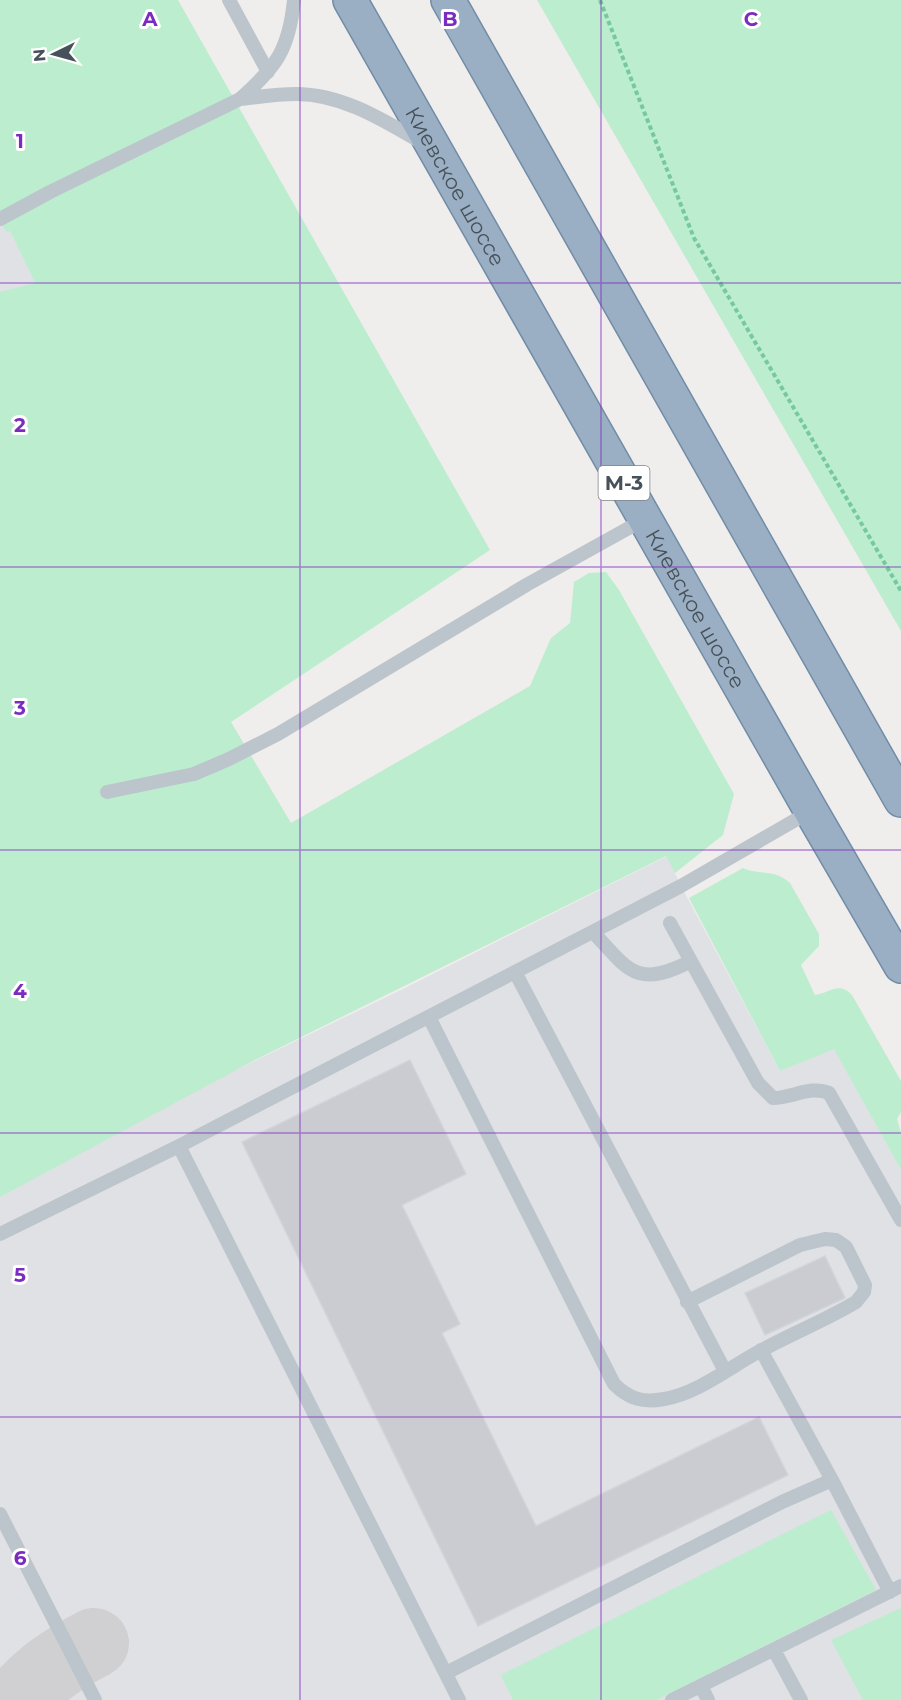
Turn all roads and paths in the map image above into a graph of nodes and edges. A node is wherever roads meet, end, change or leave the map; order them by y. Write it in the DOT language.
graph roads {
  1 [pos="229,0"];
  2 [pos="294,0"];
  3 [pos="350,0"];
  4 [pos="448,0"];
  5 [pos="600,0"];
  6 [pos="268,72"];
  7 [pos="240,99"];
  8 [pos="435,150"];
  9 [pos="0,219"];
  10 [pos="645,519"];
  11 [pos="901,591"];
  12 [pos="106,792"];
  13 [pos="901,800"];
  14 [pos="811,811"];
  15 [pos="670,923"];
  16 [pos="593,932"];
  17 [pos="691,961"];
  18 [pos="901,966"];
  19 [pos="515,972"];
  20 [pos="429,1017"];
  21 [pos="179,1146"];
  22 [pos="901,1220"];
  23 [pos="0,1234"];
  24 [pos="687,1302"];
  25 [pos="761,1350"];
  26 [pos="725,1371"];
  27 [pos="832,1480"];
  28 [pos="0,1514"];
  29 [pos="896,1589"];
  30 [pos="774,1650"];
  31 [pos="446,1673"];
  32 [pos="701,1686"];
  33 [pos="95,1700"];
  34 [pos="459,1700"];
  35 [pos="672,1700"];
  36 [pos="708,1700"];
  37 [pos="801,1700"];
  1 -- 6 [label="lane"];
  2 -- 6 [label="lane"];
  3 -- 8 [label="highway, Киевское шоссе / М-3"];
  4 -- 13 [label="highway"];
  5 -- 11 [label="path"];
  6 -- 7 [label="lane"];
  7 -- 8 [label="lane"];
  7 -- 9 [label="lane"];
  8 -- 10 [label="highway, Киевское шоссе / М-3"];
  10 -- 12 [label="lane"];
  10 -- 14 [label="highway, Киевское шоссе / М-3"];
  14 -- 16 [label="lane"];
  14 -- 18 [label="highway, Киевское шоссе / М-3"];
  15 -- 17 [label="lane"];
  16 -- 17 [label="lane"];
  16 -- 19 [label="lane"];
  17 -- 22 [label="lane"];
  19 -- 20 [label="lane"];
  19 -- 24 [label="lane"];
  20 -- 21 [label="lane"];
  20 -- 26 [label="lane"];
  21 -- 23 [label="lane"];
  21 -- 31 [label="lane"];
  24 -- 25 [label="lane"];
  24 -- 26 [label="lane"];
  25 -- 26 [label="lane"];
  25 -- 27 [label="lane"];
  27 -- 29 [label="lane"];
  27 -- 31 [label="lane"];
  28 -- 33 [label="lane"];
  29 -- 30 [label="lane"];
  30 -- 32 [label="lane"];
  30 -- 37 [label="lane"];
  31 -- 34 [label="lane"];
  32 -- 35 [label="lane"];
  32 -- 36 [label="lane"];
}
